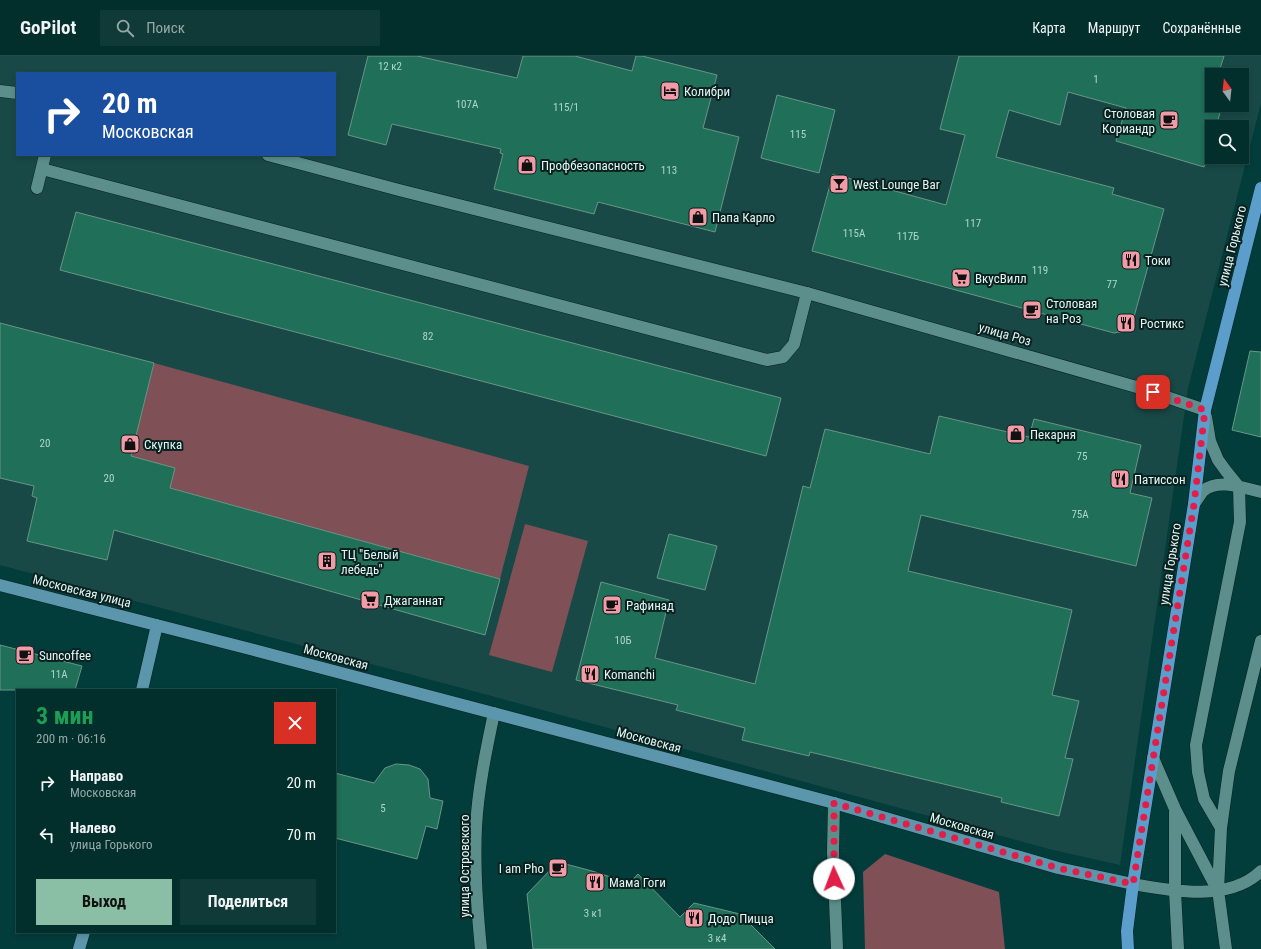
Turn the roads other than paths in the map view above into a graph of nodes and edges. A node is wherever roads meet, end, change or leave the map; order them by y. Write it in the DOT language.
graph roads {
  1 [pos="0,91"];
  2 [pos="16,93"];
  3 [pos="45,156"];
  4 [pos="272,156"];
  5 [pos="42,169"];
  6 [pos="37,188"];
  7 [pos="1261,188"];
  8 [pos="802,292"];
  9 [pos="1205,410"];
  10 [pos="1239,487"];
  11 [pos="1261,492"];
  12 [pos="1194,504"];
  13 [pos="0,585"];
  14 [pos="157,624"];
  15 [pos="1261,641"];
  16 [pos="142,689"];
  17 [pos="494,713"];
  18 [pos="1153,758"];
  19 [pos="834,803"];
  20 [pos="1175,809"];
  21 [pos="1221,828"];
  22 [pos="1261,871"];
  23 [pos="1133,884"];
  24 [pos="1218,890"];
  25 [pos="1175,891"];
  26 [pos="84,933"];
  27 [pos="79,949"];
  28 [pos="481,949"];
  29 [pos="837,949"];
  30 [pos="1128,949"];
  31 [pos="1178,949"];
  32 [pos="1226,949"];
  1 -- 2 [label="street"];
  3 -- 5 [label="street"];
  4 -- 8 [label="street, улица Роз"];
  5 -- 6 [label="street"];
  5 -- 8 [label="street"];
  7 -- 9 [label="main road, улица Горького"];
  8 -- 9 [label="street, улица Роз"];
  9 -- 10 [label="street"];
  9 -- 12 [label="main road, улица Горького"];
  10 -- 11 [label="street"];
  10 -- 12 [label="street"];
  10 -- 21 [label="street"];
  12 -- 18 [label="main road, улица Горького"];
  13 -- 14 [label="main road, Московская улица"];
  14 -- 16 [label="main road"];
  14 -- 17 [label="main road, Московская"];
  15 -- 21 [label="street"];
  17 -- 19 [label="main road, Московская"];
  17 -- 28 [label="street, улица Островского"];
  18 -- 20 [label="street"];
  18 -- 23 [label="main road, улица Горького"];
  19 -- 23 [label="main road, Московская"];
  19 -- 29 [label="street"];
  20 -- 24 [label="street"];
  20 -- 25 [label="street"];
  21 -- 24 [label="street"];
  22 -- 24 [label="street"];
  23 -- 25 [label="street"];
  23 -- 30 [label="main road, улица Горького"];
  24 -- 25 [label="street"];
  24 -- 32 [label="street"];
  25 -- 31 [label="street"];
  26 -- 27 [label="main road"];
}
